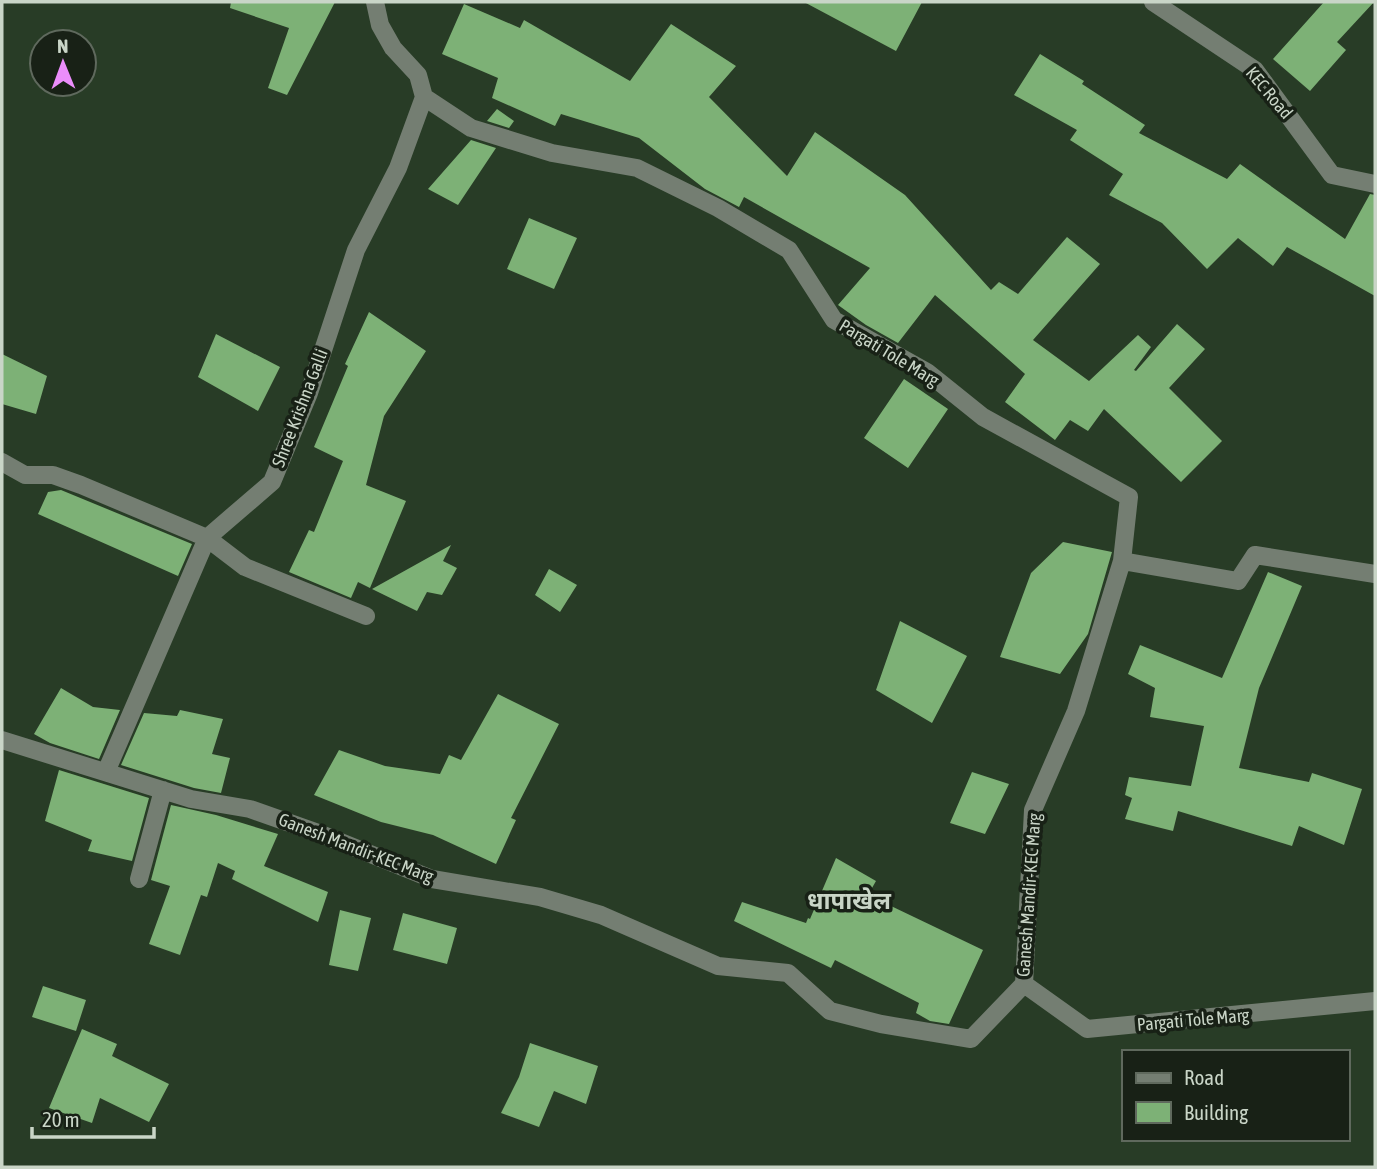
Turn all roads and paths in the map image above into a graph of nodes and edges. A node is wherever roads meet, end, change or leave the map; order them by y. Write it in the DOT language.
graph roads {
  1 [pos="375,2"];
  2 [pos="1153,2"];
  3 [pos="424,97"];
  4 [pos="1375,184"];
  5 [pos="2,462"];
  6 [pos="207,538"];
  7 [pos="1122,561"];
  8 [pos="1375,574"];
  9 [pos="366,616"];
  10 [pos="2,740"];
  11 [pos="106,772"];
  12 [pos="163,790"];
  13 [pos="139,879"];
  14 [pos="1024,984"];
  15 [pos="1375,1001"];
  1 -- 3 [label="street"];
  2 -- 4 [label="street, KEC Road"];
  3 -- 6 [label="street, Shree Krishna Galli"];
  3 -- 7 [label="street, Pargati Tole Marg"];
  5 -- 6 [label="street"];
  6 -- 9 [label="street"];
  6 -- 11 [label="street, Shree Krishna Galli"];
  7 -- 8 [label="street"];
  7 -- 14 [label="street, Ganesh Mandir-KEC Marg"];
  10 -- 11 [label="street, Ganesh Mandir-KEC Marg"];
  11 -- 12 [label="street, Ganesh Mandir-KEC Marg"];
  12 -- 13 [label="street"];
  12 -- 14 [label="street, Ganesh Mandir-KEC Marg"];
  14 -- 15 [label="street, Pargati Tole Marg"];
}
